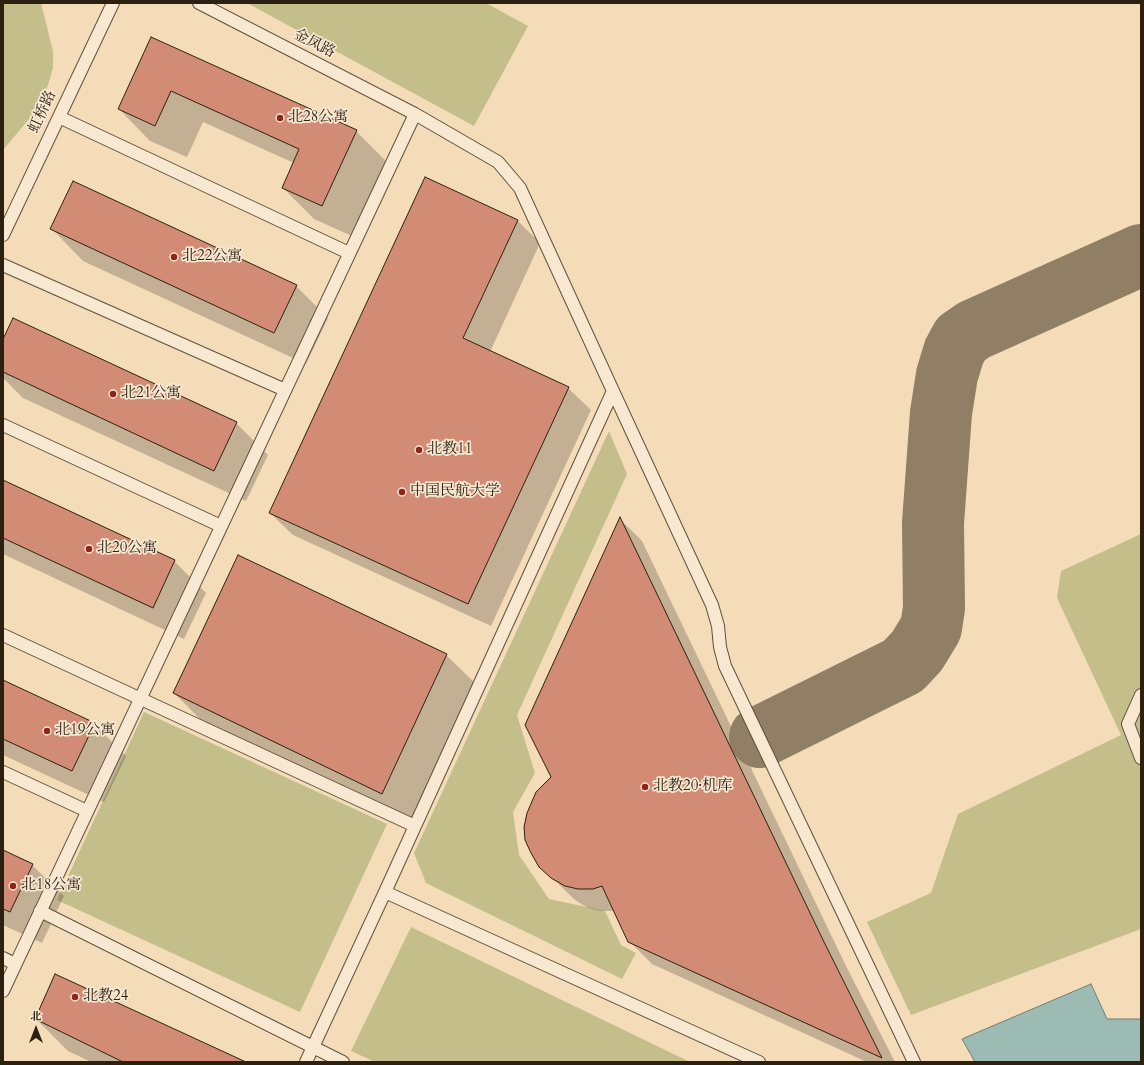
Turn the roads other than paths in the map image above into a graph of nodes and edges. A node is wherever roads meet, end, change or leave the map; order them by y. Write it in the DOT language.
graph roads {
  1 [pos="113,3"];
  2 [pos="199,3"];
  3 [pos="415,114"];
  4 [pos="59,117"];
  5 [pos="3,235"];
  6 [pos="349,253"];
  7 [pos="3,265"];
  8 [pos="285,390"];
  9 [pos="613,390"];
  10 [pos="3,425"];
  11 [pos="221,526"];
  12 [pos="3,635"];
  13 [pos="1141,695"];
  14 [pos="140,698"];
  15 [pos="1141,758"];
  16 [pos="3,772"];
  17 [pos="87,811"];
  18 [pos="415,826"];
  19 [pos="385,892"];
  20 [pos="40,911"];
  21 [pos="3,958"];
  22 [pos="15,964"];
  23 [pos="3,990"];
  24 [pos="313,1047"];
  25 [pos="740,1058"];
  26 [pos="306,1062"];
  27 [pos="343,1062"];
  28 [pos="759,1062"];
  29 [pos="914,1062"];
  1 -- 4 [label="lane, 虹桥路"];
  2 -- 3 [label="lane, 金凤路"];
  3 -- 6 [label="lane"];
  3 -- 9 [label="lane, 金凤路"];
  4 -- 5 [label="lane, 虹桥路"];
  4 -- 6 [label="lane"];
  6 -- 8 [label="lane"];
  7 -- 8 [label="lane"];
  8 -- 11 [label="lane"];
  9 -- 18 [label="lane"];
  9 -- 29 [label="lane, 金凤路"];
  10 -- 11 [label="lane"];
  11 -- 14 [label="lane"];
  12 -- 14 [label="lane"];
  13 -- 15 [label="lane"];
  14 -- 17 [label="lane"];
  14 -- 18 [label="lane"];
  16 -- 17 [label="lane"];
  17 -- 20 [label="lane"];
  18 -- 19 [label="lane"];
  19 -- 24 [label="lane"];
  19 -- 25 [label="lane"];
  20 -- 22 [label="lane"];
  20 -- 24 [label="lane"];
  21 -- 22 [label="lane"];
  22 -- 23 [label="lane"];
  24 -- 26 [label="lane"];
  24 -- 27 [label="lane"];
  25 -- 28 [label="lane"];
}
